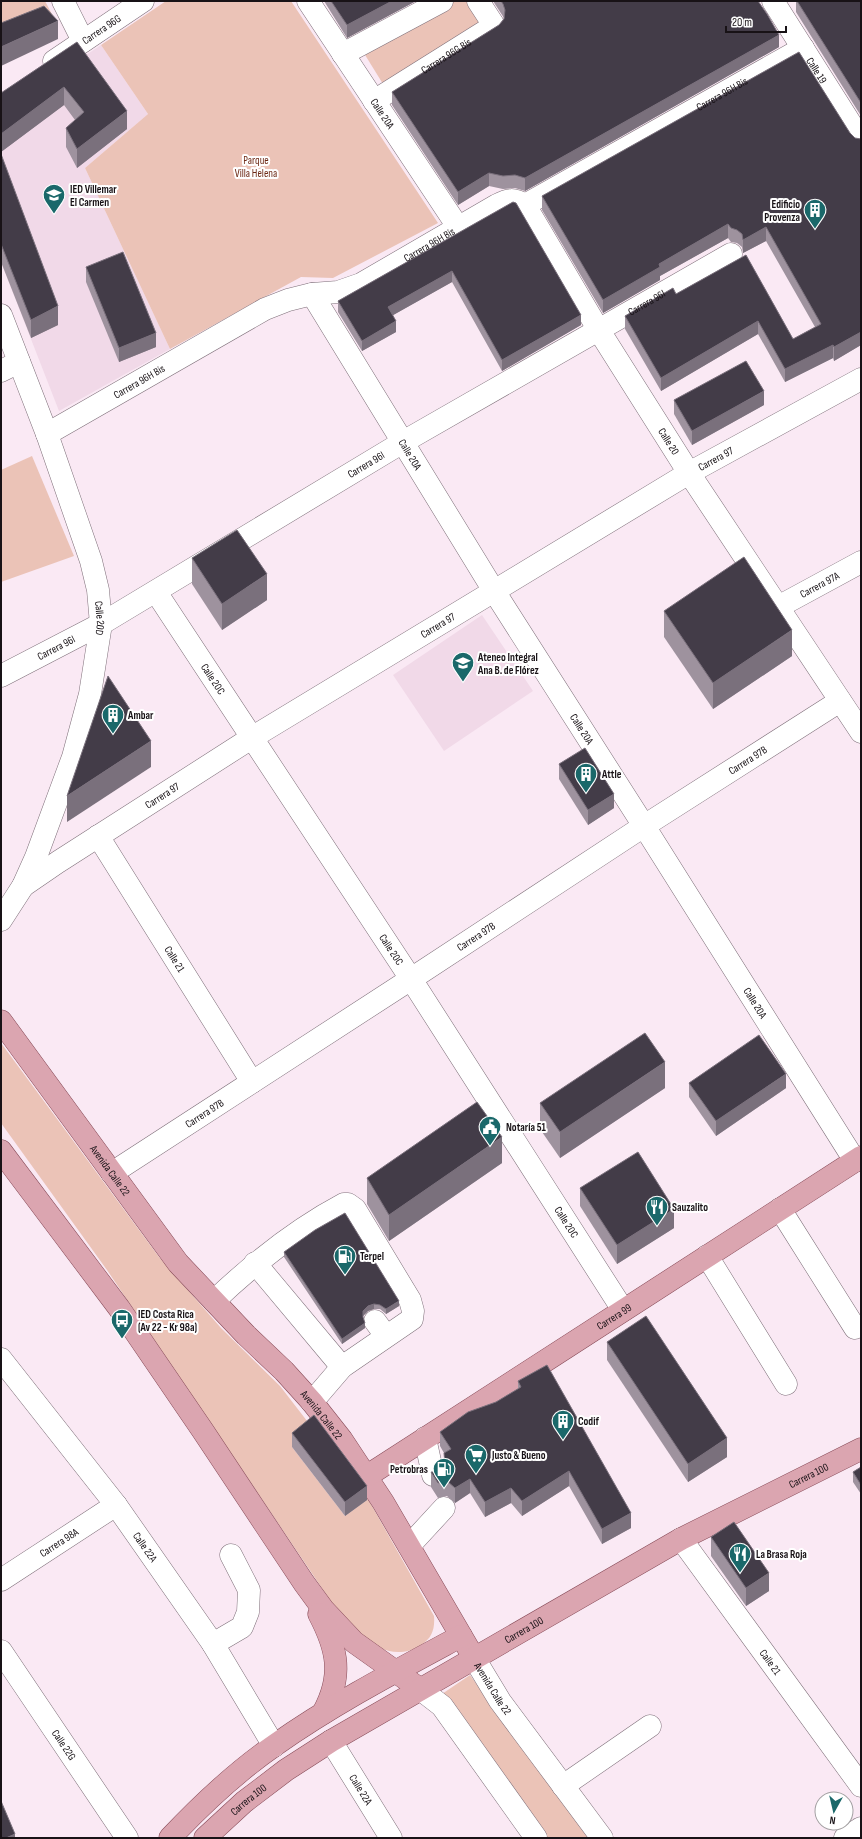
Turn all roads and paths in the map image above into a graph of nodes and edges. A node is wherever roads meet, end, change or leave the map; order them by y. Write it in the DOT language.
graph roads {
  1 [pos="63,1"];
  2 [pos="143,1"];
  3 [pos="308,1"];
  4 [pos="442,1"];
  5 [pos="478,1"];
  6 [pos="782,4"];
  7 [pos="83,41"];
  8 [pos="803,48"];
  9 [pos="343,54"];
  10 [pos="39,72"];
  11 [pos="374,101"];
  12 [pos="861,140"];
  13 [pos="525,205"];
  14 [pos="458,227"];
  15 [pos="731,254"];
  16 [pos="312,294"];
  17 [pos="1,315"];
  18 [pos="598,329"];
  19 [pos="10,366"];
  20 [pos="861,378"];
  21 [pos="47,434"];
  22 [pos="403,442"];
  23 [pos="689,473"];
  24 [pos="861,562"];
  25 [pos="494,591"];
  26 [pos="156,592"];
  27 [pos="778,608"];
  28 [pos="101,624"];
  29 [pos="1,676"];
  30 [pos="840,701"];
  31 [pos="861,732"];
  32 [pos="253,737"];
  33 [pos="644,826"];
  34 [pos="98,836"];
  35 [pos="23,886"];
  36 [pos="1,920"];
  37 [pos="411,979"];
  38 [pos="1,1021"];
  39 [pos="252,1082"];
  40 [pos="1,1151"];
  41 [pos="858,1159"];
  42 [pos="112,1174"];
  43 [pos="780,1209"];
  44 [pos="707,1256"];
  45 [pos="255,1263"];
  46 [pos="214,1301"];
  47 [pos="623,1310"];
  48 [pos="855,1328"];
  49 [pos="1,1359"];
  50 [pos="342,1367"];
  51 [pos="786,1384"];
  52 [pos="312,1402"];
  53 [pos="425,1438"];
  54 [pos="861,1449"];
  55 [pos="433,1474"];
  56 [pos="367,1476"];
  57 [pos="116,1505"];
  58 [pos="444,1508"];
  59 [pos="681,1539"];
  60 [pos="409,1546"];
  61 [pos="231,1556"];
  62 [pos="1,1580"];
  63 [pos="304,1583"];
  64 [pos="461,1636"];
  65 [pos="213,1644"];
  66 [pos="1,1651"];
  67 [pos="474,1658"];
  68 [pos="396,1672"];
  69 [pos="420,1689"];
  70 [pos="323,1713"];
  71 [pos="650,1726"];
  72 [pos="331,1741"];
  73 [pos="274,1746"];
  74 [pos="563,1786"];
  75 [pos="861,1786"];
  76 [pos="861,1828"];
  77 [pos="127,1838"];
  78 [pos="170,1838"];
  79 [pos="205,1838"];
  80 [pos="391,1838"];
  81 [pos="536,1838"];
  82 [pos="602,1838"];
  83 [pos="845,1838"];
  1 -- 7 [label="street"];
  2 -- 7 [label="street, Carrera 96G"];
  3 -- 9 [label="street, Calle 20A"];
  4 -- 9 [label="street"];
  5 -- 11 [label="street, Carrera 96G Bis"];
  6 -- 8 [label="street, Calle 19"];
  7 -- 10 [label="street, Carrera 96G"];
  8 -- 12 [label="street, Calle 19"];
  8 -- 13 [label="street, Carrera 96H Bis"];
  9 -- 11 [label="street, Calle 20A"];
  11 -- 14 [label="street, Calle 20A"];
  13 -- 14 [label="street, Carrera 96H Bis"];
  13 -- 18 [label="street, Calle 20"];
  14 -- 16 [label="street, Carrera 96H Bis"];
  15 -- 18 [label="street, Carrera 96I"];
  16 -- 21 [label="street, Carrera 96H Bis"];
  16 -- 22 [label="street, Calle 20A"];
  17 -- 19 [label="street, Calle 20D"];
  18 -- 22 [label="street, Carrera 96I"];
  18 -- 23 [label="street, Calle 20"];
  19 -- 21 [label="street, Calle 20D"];
  20 -- 23 [label="street, Carrera 97"];
  21 -- 28 [label="street, Calle 20D"];
  22 -- 25 [label="street, Calle 20A"];
  22 -- 26 [label="street, Carrera 96I"];
  23 -- 25 [label="street, Carrera 97"];
  23 -- 27 [label="street, Calle 20"];
  24 -- 27 [label="street, Carrera 97A"];
  25 -- 32 [label="street, Carrera 97"];
  25 -- 33 [label="street, Calle 20A"];
  26 -- 28 [label="street, Carrera 96I"];
  26 -- 32 [label="street, Calle 20C"];
  27 -- 30 [label="street, Calle 20"];
  28 -- 29 [label="street, Carrera 96I"];
  28 -- 35 [label="street, Calle 20D"];
  30 -- 31 [label="street, Calle 20"];
  30 -- 33 [label="street, Carrera 97B"];
  32 -- 34 [label="street, Carrera 97"];
  32 -- 37 [label="street, Calle 20C"];
  33 -- 37 [label="street, Carrera 97B"];
  33 -- 41 [label="street, Calle 20A"];
  34 -- 35 [label="street, Carrera 97"];
  34 -- 39 [label="street, Calle 21"];
  35 -- 36 [label="street, Calle 20D"];
  37 -- 39 [label="street, Carrera 97B"];
  37 -- 47 [label="street, Calle 20C"];
  38 -- 42 [label="main road, Avenida Calle 22"];
  39 -- 42 [label="street, Carrera 97B"];
  40 -- 63 [label="main road"];
  41 -- 43 [label="main road, Carrera 99"];
  42 -- 46 [label="main road, Avenida Calle 22"];
  43 -- 44 [label="main road, Carrera 99"];
  43 -- 48 [label="street"];
  44 -- 47 [label="main road, Carrera 99"];
  44 -- 51 [label="street"];
  45 -- 46 [label="street"];
  45 -- 50 [label="street"];
  45 -- 50 [label="street"];
  46 -- 52 [label="main road, Avenida Calle 22"];
  47 -- 53 [label="main road, Carrera 99"];
  49 -- 57 [label="street, Calle 22A"];
  50 -- 52 [label="street"];
  52 -- 56 [label="main road, Avenida Calle 22"];
  53 -- 55 [label="street"];
  53 -- 56 [label="main road, Carrera 99"];
  54 -- 59 [label="main road, Carrera 100"];
  56 -- 60 [label="main road, Avenida Calle 22"];
  57 -- 62 [label="street, Carrera 98A"];
  57 -- 65 [label="street, Calle 22A"];
  58 -- 60 [label="street"];
  59 -- 67 [label="main road, Carrera 100"];
  59 -- 75 [label="street, Calle 21"];
  60 -- 64 [label="main road, Avenida Calle 22"];
  61 -- 65 [label="street"];
  63 -- 68 [label="main road"];
  63 -- 70 [label="main road"];
  64 -- 67 [label="main road, Avenida Calle 22"];
  64 -- 68 [label="main road"];
  65 -- 73 [label="street, Calle 22A"];
  66 -- 77 [label="street, Calle 22G"];
  67 -- 69 [label="main road, Carrera 100"];
  67 -- 74 [label="street, Avenida Calle 22"];
  68 -- 69 [label="main road"];
  68 -- 70 [label="main road"];
  69 -- 72 [label="main road, Carrera 100"];
  69 -- 81 [label="street"];
  70 -- 73 [label="main road"];
  71 -- 74 [label="street"];
  72 -- 79 [label="main road, Carrera 100"];
  72 -- 80 [label="street, Calle 22A"];
  73 -- 78 [label="main road"];
  74 -- 82 [label="street, Avenida Calle 22"];
  76 -- 83 [label="street"];
}
